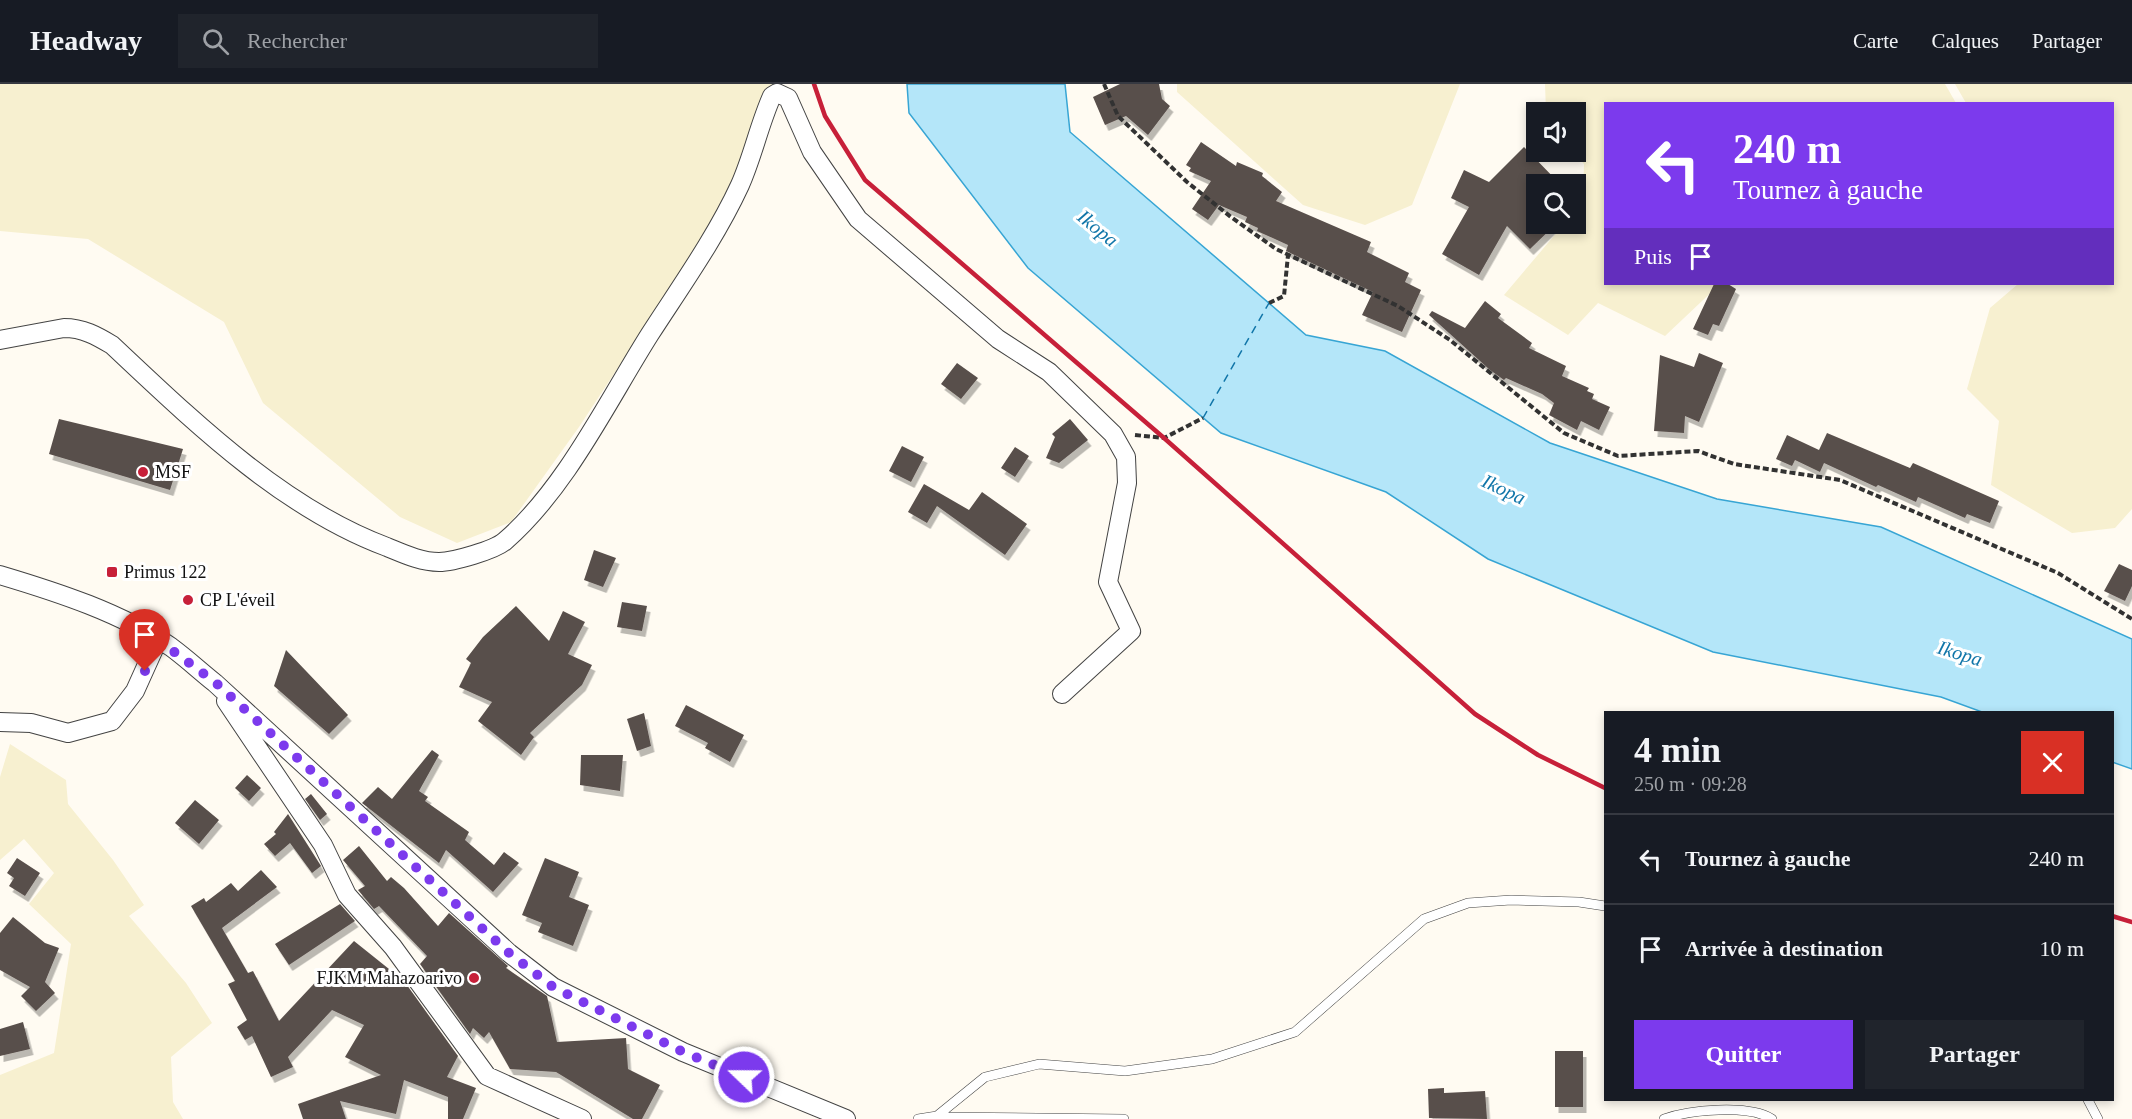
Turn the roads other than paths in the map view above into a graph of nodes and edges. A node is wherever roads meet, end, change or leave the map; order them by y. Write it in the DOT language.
graph roads {
  1 [pos="0,340"];
  2 [pos="0,575"];
  3 [pos="158,640"];
  4 [pos="215,682"];
  5 [pos="1062,694"];
  6 [pos="0,722"];
  7 [pos="1604,906"];
  8 [pos="2089,1101"];
  9 [pos="937,1117"];
  10 [pos="582,1119"];
  11 [pos="847,1119"];
  12 [pos="918,1119"];
  13 [pos="1124,1119"];
  14 [pos="1664,1119"];
  15 [pos="1772,1119"];
  16 [pos="2098,1119"];
  1 -- 5 [label="street"];
  2 -- 3 [label="street"];
  3 -- 4 [label="street"];
  3 -- 6 [label="street"];
  4 -- 10 [label="street"];
  4 -- 11 [label="street"];
  7 -- 9 [label="lane"];
  8 -- 16 [label="lane"];
  9 -- 12 [label="lane"];
  9 -- 13 [label="lane"];
  14 -- 15 [label="lane"];
}
